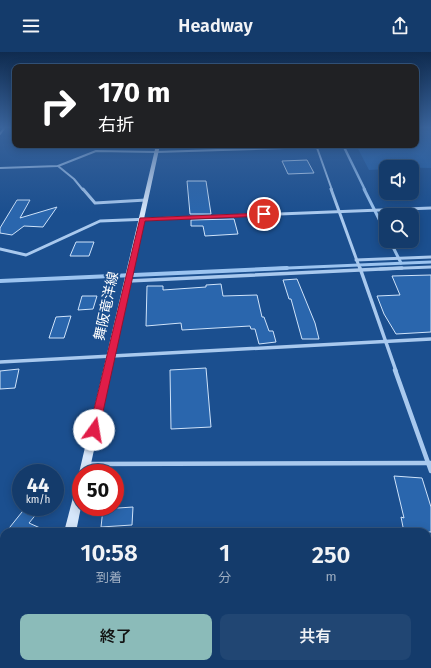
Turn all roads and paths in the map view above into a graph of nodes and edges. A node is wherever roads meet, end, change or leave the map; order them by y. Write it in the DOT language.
graph roads {
  1 [pos="84,156"];
  2 [pos="155,156"];
  3 [pos="320,156"];
  4 [pos="58,166"];
  5 [pos="0,168"];
  6 [pos="146,200"];
  7 [pos="431,208"];
  8 [pos="340,212"];
  9 [pos="142,219"];
  10 [pos="0,249"];
  11 [pos="431,257"];
  12 [pos="356,260"];
  13 [pos="431,267"];
  14 [pos="360,271"];
  15 [pos="128,282"];
  16 [pos="431,339"];
  17 [pos="386,342"];
  18 [pos="111,357"];
  19 [pos="0,362"];
  20 [pos="429,463"];
  21 [pos="86,464"];
  22 [pos="431,471"];
  23 [pos="74,516"];
  24 [pos="71,528"];
  1 -- 4 [label="street"];
  2 -- 6 [label="main road, 舞阪竜洋線"];
  3 -- 8 [label="street"];
  4 -- 5 [label="street"];
  4 -- 6 [label="street"];
  6 -- 9 [label="main road, 舞阪竜洋線"];
  7 -- 8 [label="street"];
  8 -- 9 [label="street"];
  8 -- 12 [label="street"];
  9 -- 10 [label="street"];
  9 -- 15 [label="main road, 舞阪竜洋線"];
  11 -- 12 [label="street"];
  12 -- 14 [label="street"];
  13 -- 14 [label="street"];
  14 -- 15 [label="street"];
  14 -- 17 [label="street"];
  15 -- 18 [label="main road, 舞阪竜洋線"];
  16 -- 17 [label="street"];
  17 -- 18 [label="street"];
  17 -- 20 [label="street"];
  18 -- 19 [label="street"];
  18 -- 21 [label="main road, 舞阪竜洋線"];
  20 -- 21 [label="street"];
  20 -- 22 [label="street"];
  23 -- 24 [label="main road"];
}
